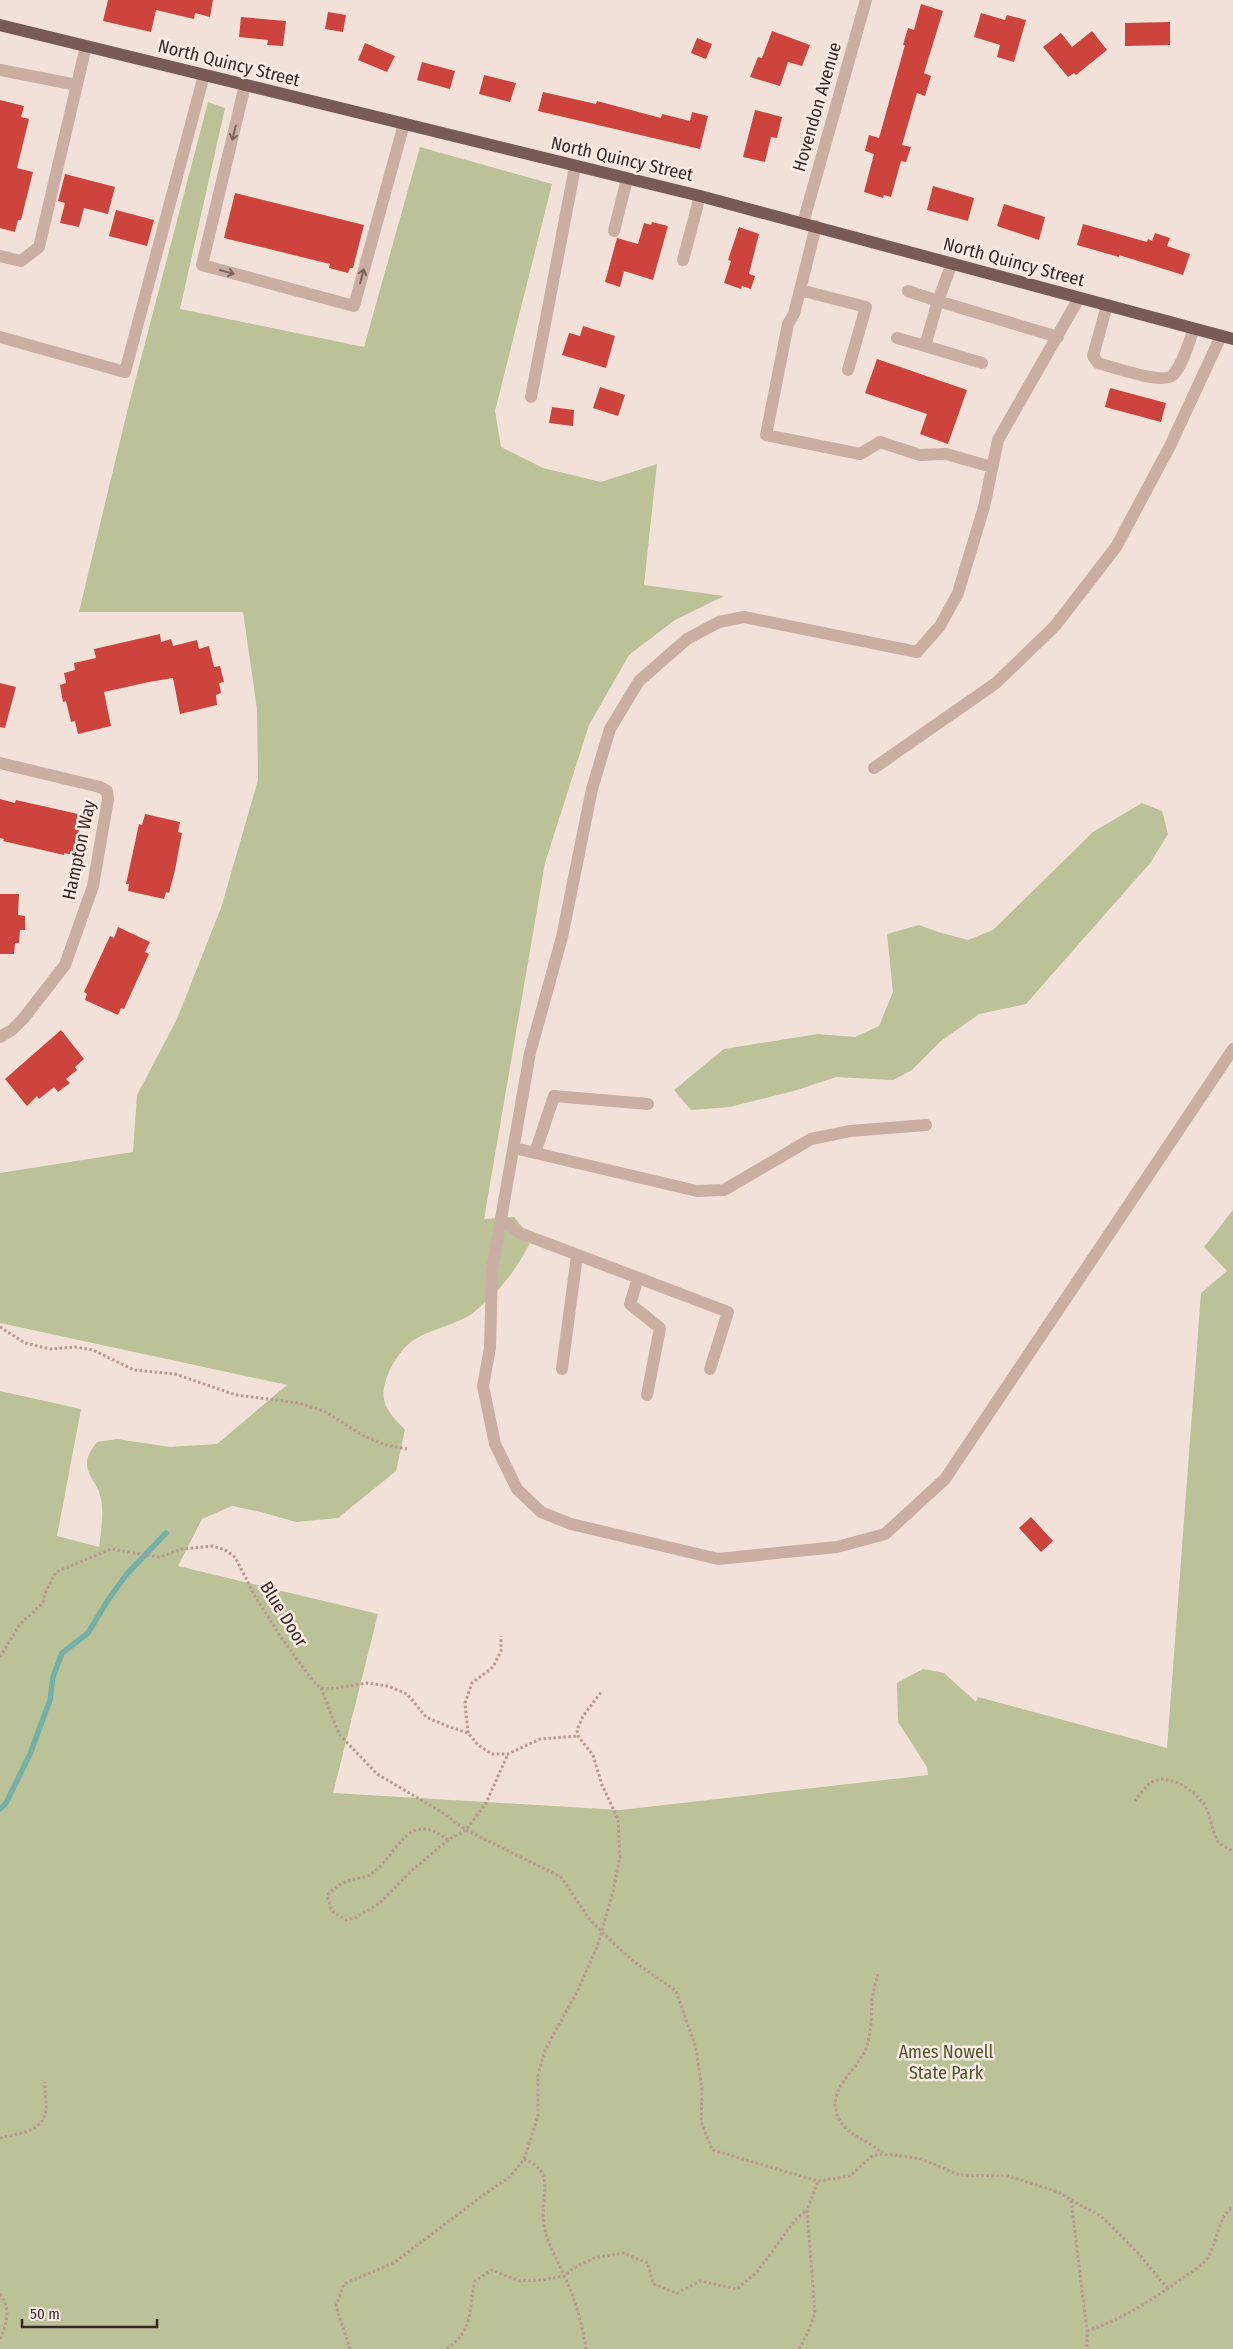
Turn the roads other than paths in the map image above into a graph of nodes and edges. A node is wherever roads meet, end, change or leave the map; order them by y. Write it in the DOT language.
graph roads {
  1 [pos="866,0"];
  2 [pos="0,25"];
  3 [pos="86,46"];
  4 [pos="0,70"];
  5 [pos="204,75"];
  6 [pos="246,85"];
  7 [pos="77,86"];
  8 [pos="404,124"];
  9 [pos="575,167"];
  10 [pos="627,179"];
  11 [pos="700,196"];
  12 [pos="803,223"];
  13 [pos="816,226"];
  14 [pos="614,231"];
  15 [pos="0,256"];
  16 [pos="683,260"];
  17 [pos="952,263"];
  18 [pos="800,290"];
  19 [pos="908,291"];
  20 [pos="1079,298"];
  21 [pos="938,301"];
  22 [pos="1107,305"];
  23 [pos="1194,329"];
  24 [pos="0,337"];
  25 [pos="1058,337"];
  26 [pos="897,338"];
  27 [pos="1227,338"];
  28 [pos="925,346"];
  29 [pos="982,363"];
  30 [pos="848,370"];
  31 [pos="531,397"];
  32 [pos="992,467"];
  33 [pos="0,763"];
  34 [pos="874,768"];
  35 [pos="0,1038"];
  36 [pos="1233,1048"];
  37 [pos="648,1104"];
  38 [pos="926,1125"];
  39 [pos="514,1148"];
  40 [pos="535,1153"];
  41 [pos="501,1219"];
  42 [pos="577,1255"];
  43 [pos="638,1278"];
  44 [pos="562,1369"];
  45 [pos="710,1369"];
  46 [pos="647,1395"];
  1 -- 12 [label="street, Hovendon Avenue"];
  2 -- 3 [label="main road, North Quincy Street"];
  3 -- 5 [label="main road, North Quincy Street"];
  3 -- 7 [label="street"];
  4 -- 7 [label="street"];
  5 -- 6 [label="main road, North Quincy Street"];
  5 -- 24 [label="street"];
  6 -- 8 [label="main road, North Quincy Street"];
  6 -- 8 [label="street, one-way"];
  7 -- 15 [label="street"];
  8 -- 9 [label="main road, North Quincy Street"];
  9 -- 10 [label="main road, North Quincy Street"];
  9 -- 31 [label="street"];
  10 -- 11 [label="main road, North Quincy Street"];
  10 -- 14 [label="street"];
  11 -- 12 [label="main road, North Quincy Street"];
  11 -- 16 [label="street"];
  12 -- 13 [label="main road, North Quincy Street"];
  13 -- 17 [label="main road, North Quincy Street"];
  13 -- 18 [label="street"];
  17 -- 20 [label="main road, North Quincy Street"];
  17 -- 21 [label="street"];
  18 -- 30 [label="street"];
  18 -- 32 [label="street"];
  19 -- 21 [label="street"];
  20 -- 22 [label="main road, North Quincy Street"];
  20 -- 25 [label="street"];
  21 -- 25 [label="street"];
  21 -- 28 [label="street"];
  22 -- 23 [label="main road, North Quincy Street"];
  22 -- 23 [label="street"];
  23 -- 27 [label="main road, North Quincy Street"];
  25 -- 32 [label="street"];
  26 -- 28 [label="street"];
  27 -- 34 [label="street"];
  28 -- 29 [label="street"];
  32 -- 39 [label="street"];
  33 -- 35 [label="street, Hampton Way"];
  36 -- 41 [label="street"];
  37 -- 40 [label="street"];
  38 -- 40 [label="street"];
  39 -- 40 [label="street"];
  39 -- 41 [label="street"];
  41 -- 42 [label="street"];
  42 -- 43 [label="street"];
  42 -- 44 [label="street"];
  43 -- 45 [label="street"];
  43 -- 46 [label="street"];
}
